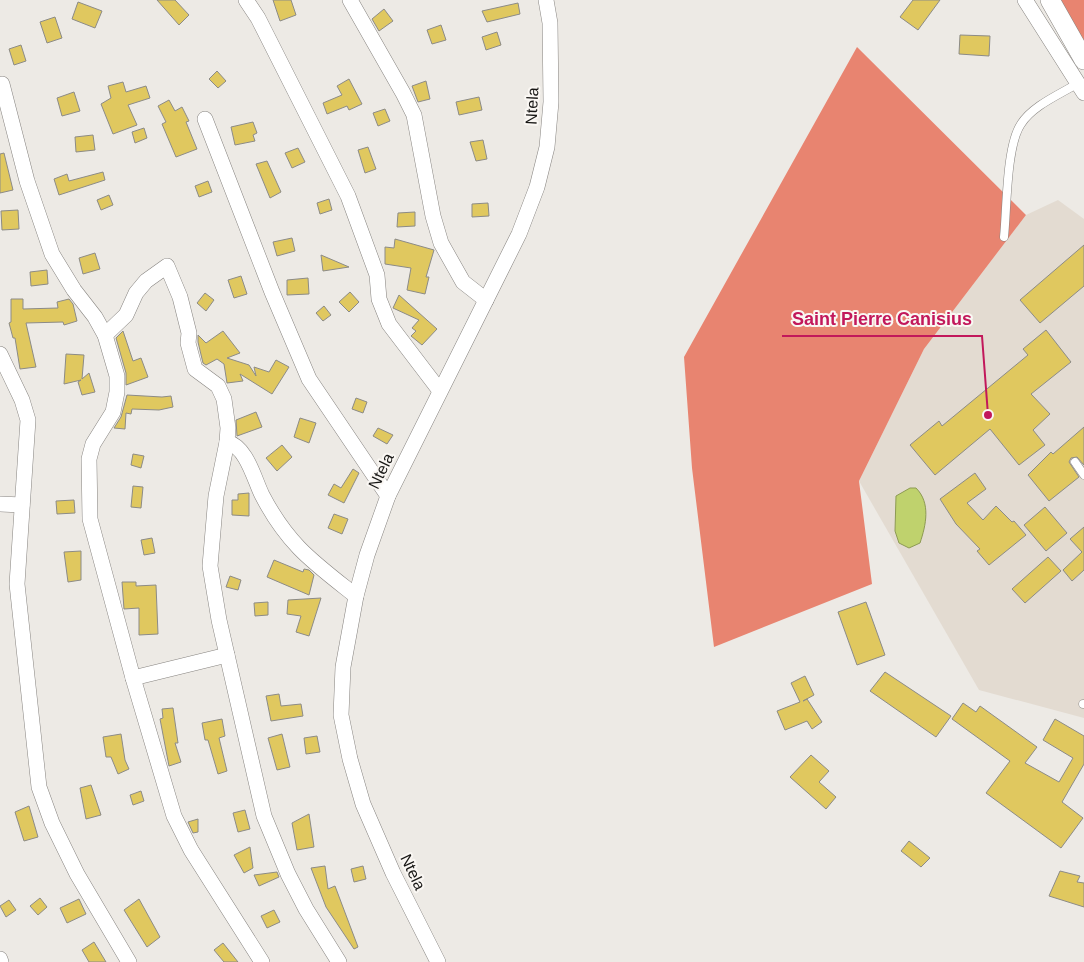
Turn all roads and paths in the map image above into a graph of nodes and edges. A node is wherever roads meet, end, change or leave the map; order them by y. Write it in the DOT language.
graph roads {
  1 [pos="246,0"];
  2 [pos="350,0"];
  3 [pos="546,0"];
  4 [pos="1025,0"];
  5 [pos="1050,0"];
  6 [pos="1084,60"];
  7 [pos="2,84"];
  8 [pos="1082,86"];
  9 [pos="205,119"];
  10 [pos="1004,237"];
  11 [pos="486,300"];
  12 [pos="105,335"];
  13 [pos="0,354"];
  14 [pos="440,391"];
  15 [pos="227,442"];
  16 [pos="1075,462"];
  17 [pos="1084,475"];
  18 [pos="388,496"];
  19 [pos="0,504"];
  20 [pos="22,505"];
  21 [pos="356,596"];
  22 [pos="227,656"];
  23 [pos="133,678"];
  24 [pos="129,962"];
  25 [pos="262,962"];
  26 [pos="339,962"];
  27 [pos="438,962"];
  1 -- 14 [label="street"];
  2 -- 11 [label="street"];
  3 -- 11 [label="street, Ntela"];
  4 -- 8 [label="street"];
  5 -- 6 [label="street"];
  7 -- 12 [label="street"];
  8 -- 10 [label="lane"];
  9 -- 18 [label="street"];
  11 -- 14 [label="street, Ntela"];
  12 -- 15 [label="street"];
  12 -- 23 [label="street"];
  13 -- 20 [label="street"];
  14 -- 18 [label="street, Ntela"];
  15 -- 21 [label="street"];
  15 -- 22 [label="street"];
  16 -- 17 [label="lane"];
  18 -- 21 [label="street, Ntela"];
  19 -- 20 [label="street"];
  20 -- 24 [label="street"];
  21 -- 27 [label="street, Ntela"];
  22 -- 23 [label="street"];
  22 -- 26 [label="street"];
  23 -- 25 [label="street"];
}
